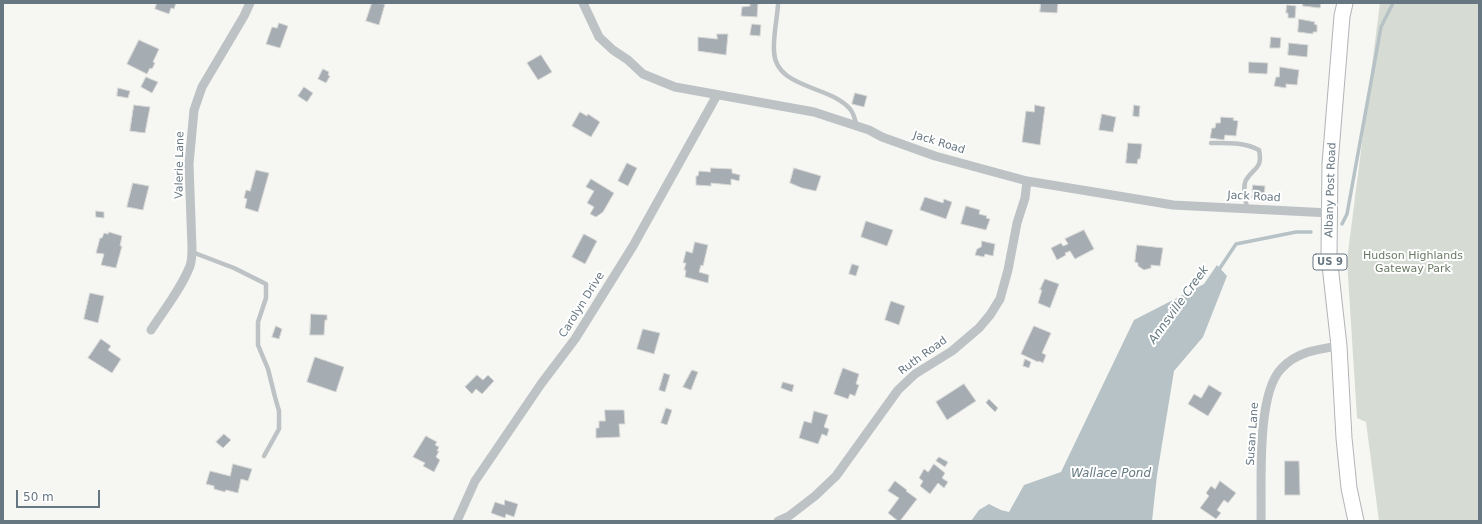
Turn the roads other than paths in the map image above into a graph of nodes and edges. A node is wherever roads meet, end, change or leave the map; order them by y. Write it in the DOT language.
graph roads {
  1 [pos="250,3"];
  2 [pos="583,3"];
  3 [pos="1345,3"];
  4 [pos="778,5"];
  5 [pos="717,95"];
  6 [pos="857,126"];
  7 [pos="1211,143"];
  8 [pos="1027,181"];
  9 [pos="1247,209"];
  10 [pos="1330,213"];
  11 [pos="192,252"];
  12 [pos="151,330"];
  13 [pos="1339,346"];
  14 [pos="264,456"];
  15 [pos="457,521"];
  16 [pos="778,521"];
  17 [pos="1261,521"];
  18 [pos="1356,521"];
  1 -- 11 [label="street, Valerie Lane"];
  2 -- 5 [label="street, Jack Road"];
  3 -- 10 [label="highway, Albany Post Road / US 9"];
  4 -- 6 [label="lane"];
  5 -- 6 [label="street, Jack Road"];
  5 -- 15 [label="street, Carolyn Drive"];
  6 -- 8 [label="street, Jack Road"];
  7 -- 9 [label="lane"];
  8 -- 9 [label="street, Jack Road"];
  8 -- 16 [label="street, Ruth Road"];
  9 -- 10 [label="street, Jack Road"];
  10 -- 13 [label="highway, Albany Post Road / US 9"];
  11 -- 12 [label="street, Valerie Lane"];
  11 -- 14 [label="lane"];
  13 -- 17 [label="street, Susan Lane"];
  13 -- 18 [label="highway, Albany Post Road / US 9"];
}
